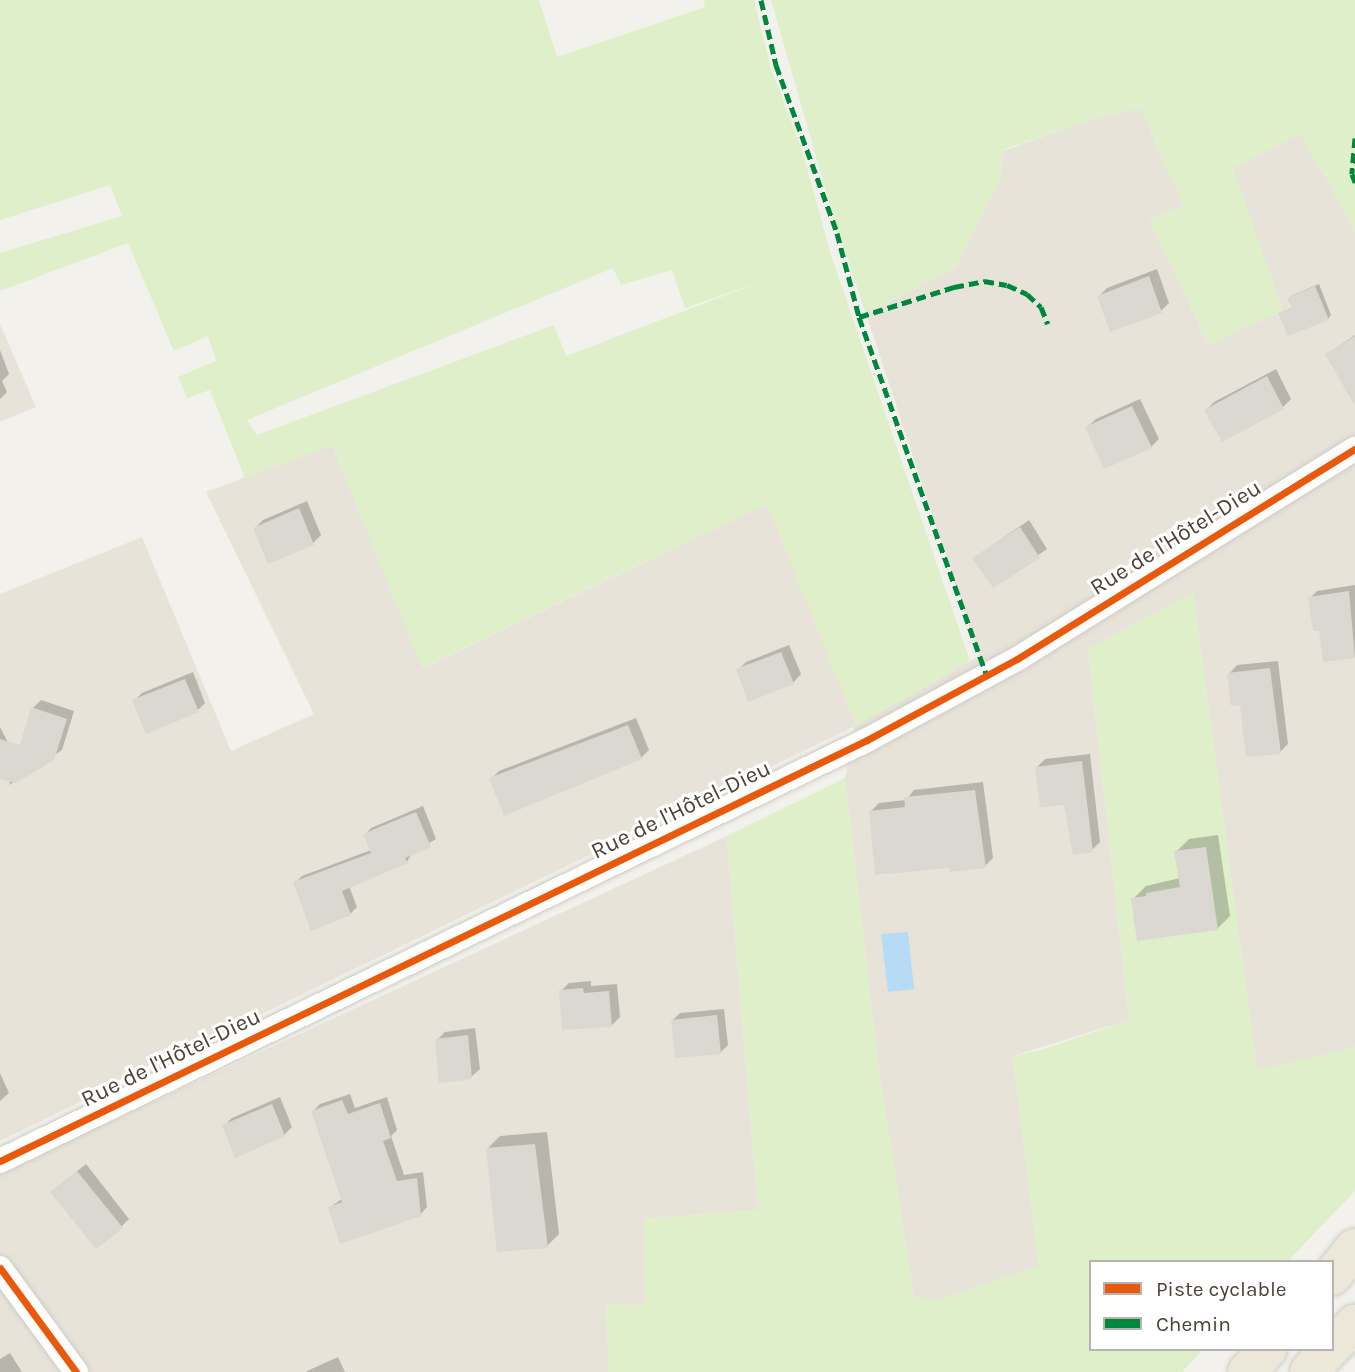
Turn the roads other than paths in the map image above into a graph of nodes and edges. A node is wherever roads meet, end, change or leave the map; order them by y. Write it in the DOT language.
graph roads {
  1 [pos="1355,449"];
  2 [pos="0,1161"];
  3 [pos="1355,1248"];
  4 [pos="1355,1259"];
  5 [pos="0,1268"];
  6 [pos="1334,1274"];
  7 [pos="1334,1280"];
  8 [pos="1355,1324"];
  9 [pos="1334,1345"];
  10 [pos="1266,1351"];
  11 [pos="1328,1351"];
  12 [pos="76,1372"];
  13 [pos="1247,1372"];
  14 [pos="1308,1372"];
  1 -- 2 [label="street, Rue de l'Hôtel-Dieu"];
  3 -- 6 [label="highway"];
  4 -- 7 [label="highway"];
  5 -- 12 [label="street"];
  8 -- 9 [label="highway"];
  10 -- 13 [label="highway"];
  11 -- 14 [label="highway"];
}
